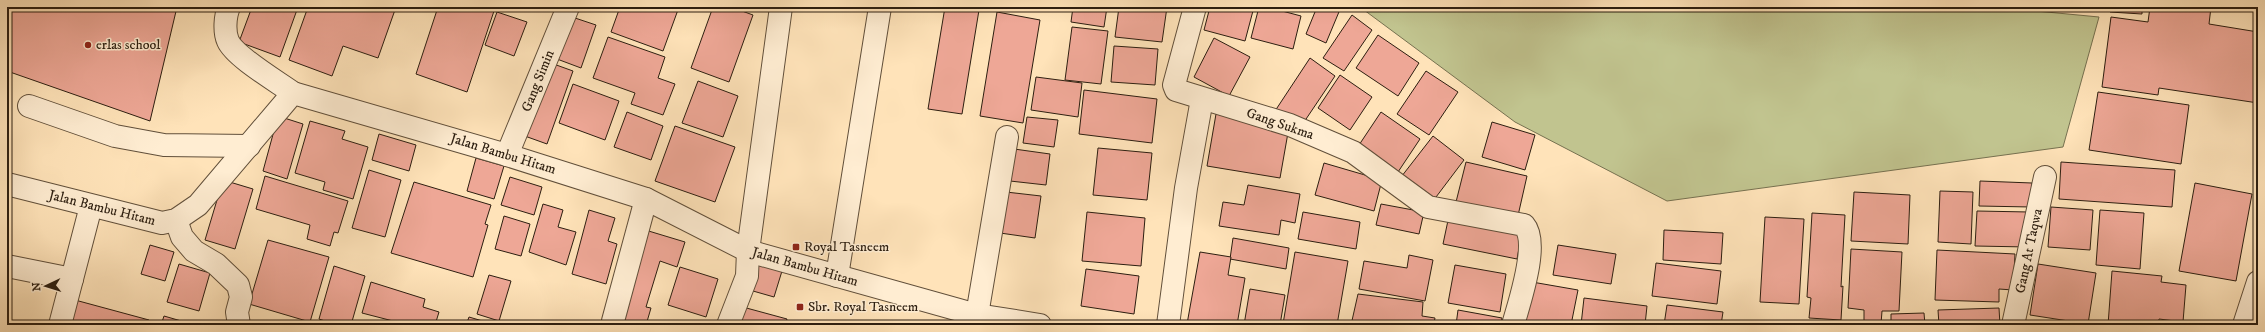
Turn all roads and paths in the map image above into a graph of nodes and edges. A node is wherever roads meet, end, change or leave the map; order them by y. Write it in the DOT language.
graph roads {
  1 [pos="229,7"];
  2 [pos="568,7"];
  3 [pos="781,7"];
  4 [pos="880,7"];
  5 [pos="1195,7"];
  6 [pos="293,93"];
  7 [pos="1202,99"];
  8 [pos="29,106"];
  9 [pos="1007,137"];
  10 [pos="249,146"];
  11 [pos="508,155"];
  12 [pos="2045,177"];
  13 [pos="7,184"];
  14 [pos="646,199"];
  15 [pos="91,206"];
  16 [pos="176,220"];
  17 [pos="748,251"];
  18 [pos="7,266"];
  19 [pos="837,276"];
  20 [pos="72,279"];
  21 [pos="2258,282"];
  22 [pos="977,315"];
  23 [pos="612,320"];
  24 [pos="1000,322"];
  25 [pos="60,325"];
  26 [pos="239,325"];
  27 [pos="728,325"];
  28 [pos="1034,325"];
  29 [pos="1168,325"];
  30 [pos="1513,325"];
  31 [pos="2013,325"];
  32 [pos="2244,325"];
  1 -- 6 [label="street"];
  2 -- 11 [label="street, Gang Simin"];
  3 -- 17 [label="street"];
  4 -- 19 [label="street"];
  5 -- 7 [label="street"];
  6 -- 10 [label="street, Jalan Bambu Hitam"];
  6 -- 11 [label="street, Jalan Bambu Hitam"];
  7 -- 29 [label="street"];
  7 -- 30 [label="street, Gang Sukma"];
  8 -- 10 [label="street"];
  9 -- 22 [label="street"];
  10 -- 16 [label="street, Jalan Bambu Hitam"];
  11 -- 14 [label="street, Jalan Bambu Hitam"];
  12 -- 31 [label="street, Gang At Taqwa"];
  13 -- 15 [label="street, Jalan Bambu Hitam"];
  14 -- 17 [label="street, Jalan Bambu Hitam"];
  14 -- 23 [label="street"];
  15 -- 16 [label="street, Jalan Bambu Hitam"];
  15 -- 20 [label="street"];
  16 -- 26 [label="street"];
  17 -- 19 [label="street, Jalan Bambu Hitam"];
  17 -- 27 [label="street"];
  18 -- 20 [label="street"];
  19 -- 22 [label="street, Jalan Bambu Hitam"];
  20 -- 25 [label="street"];
  21 -- 32 [label="street"];
  22 -- 24 [label="street, Jalan Bambu Hitam"];
  24 -- 28 [label="street, Jalan Bambu Hitam"];
}
